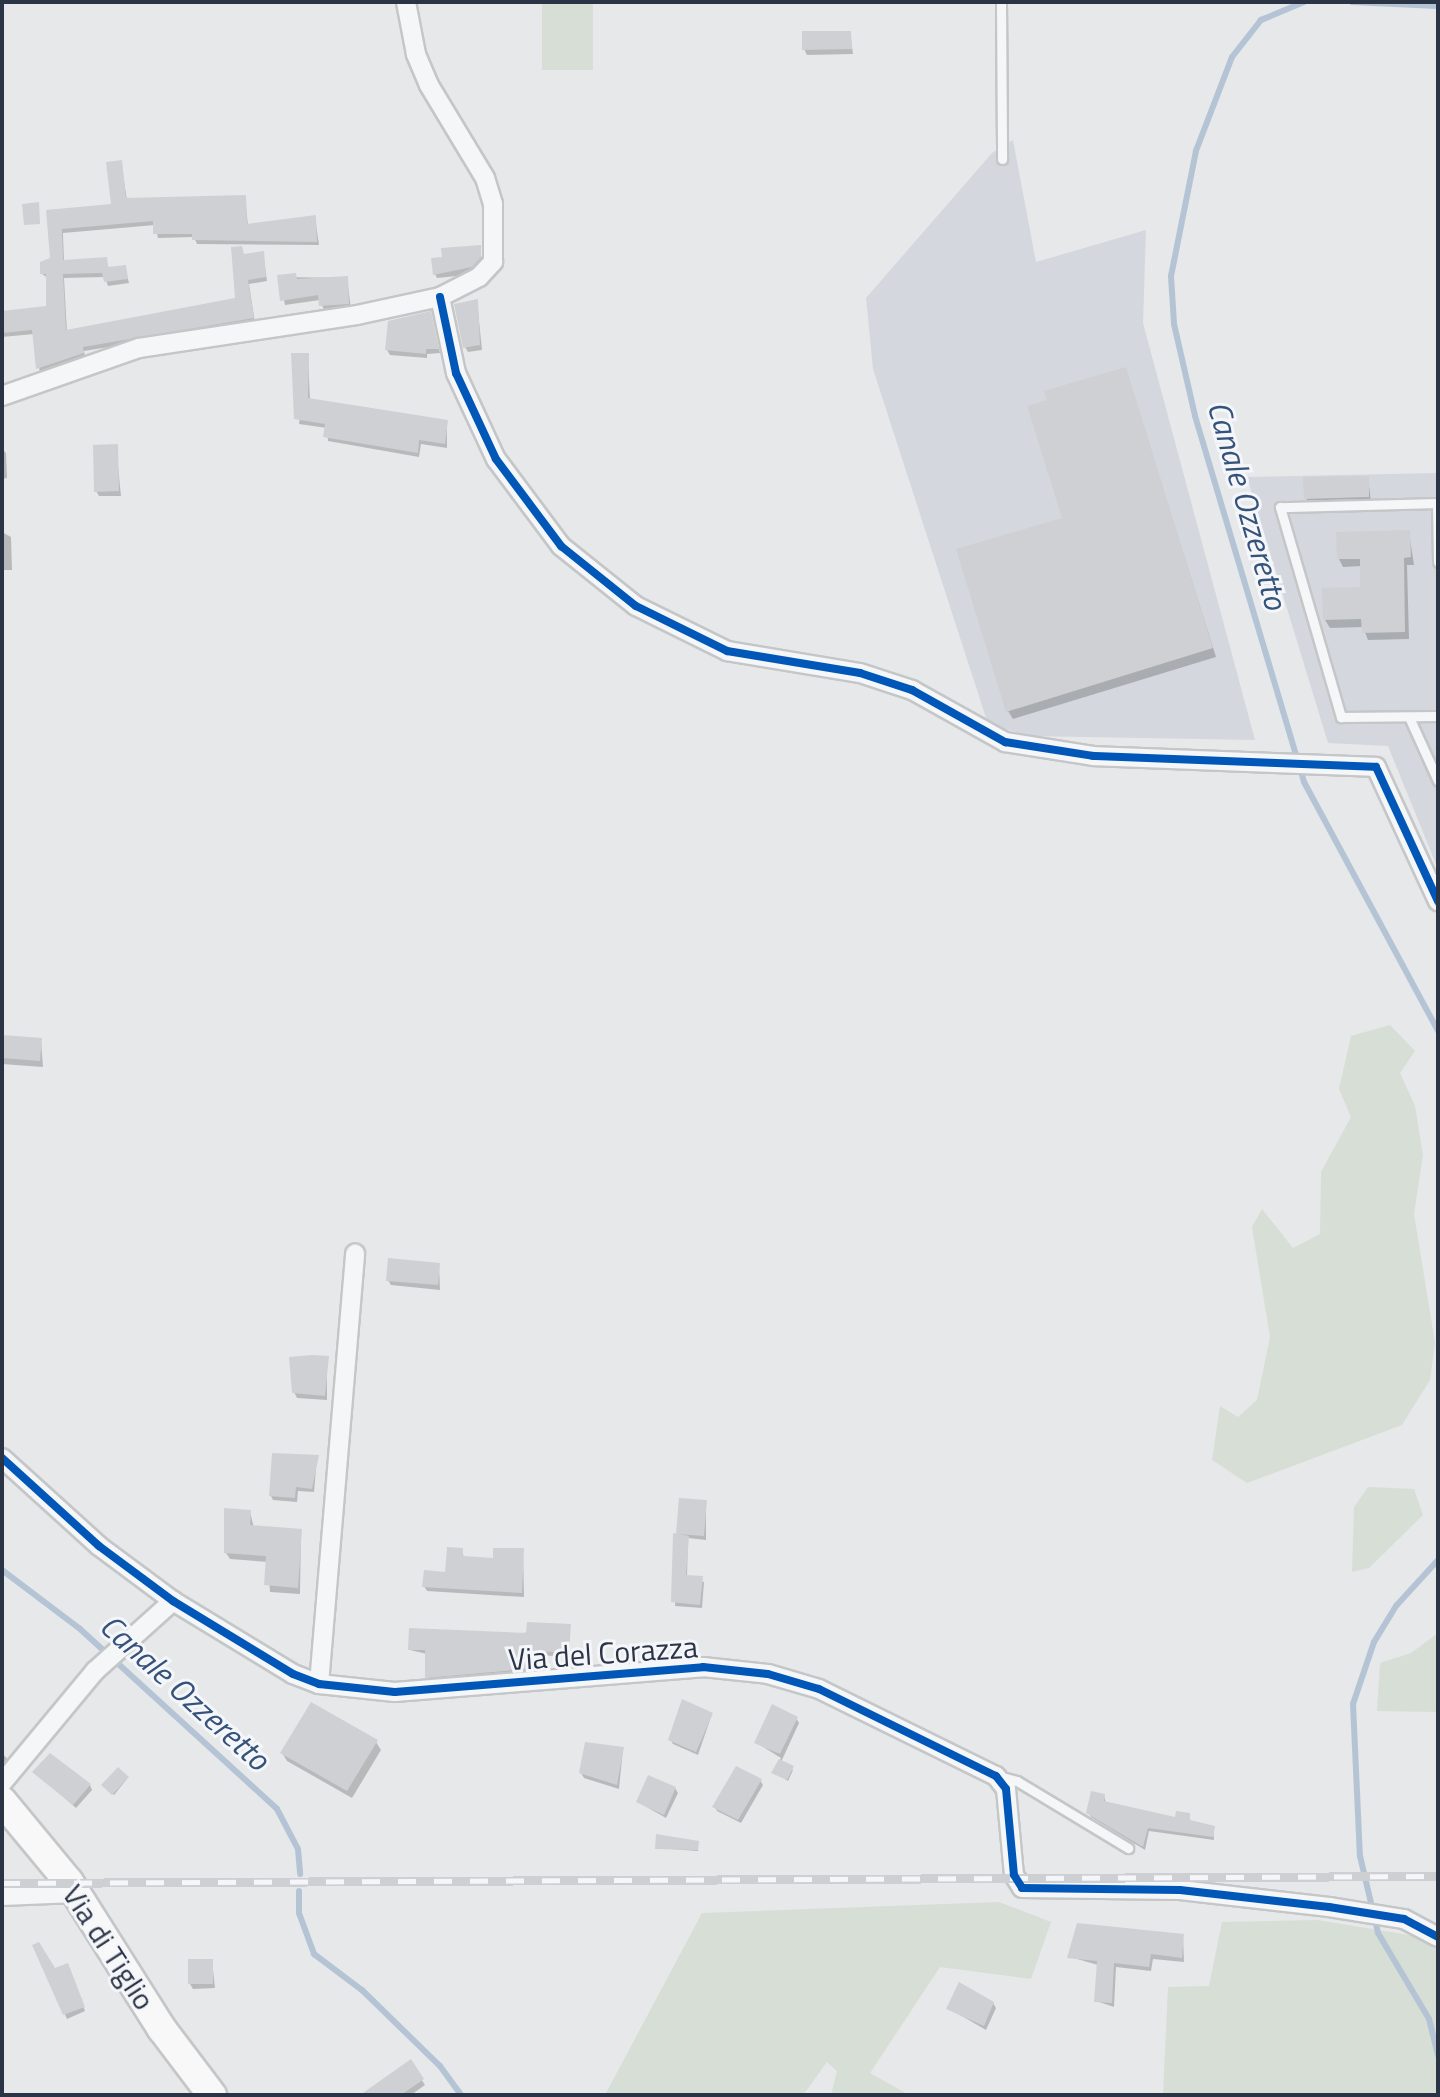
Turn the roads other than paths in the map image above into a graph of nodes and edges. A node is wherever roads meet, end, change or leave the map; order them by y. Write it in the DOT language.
graph roads {
  1 [pos="406,2"];
  2 [pos="1001,2"];
  3 [pos="1002,159"];
  4 [pos="440,297"];
  5 [pos="2,396"];
  6 [pos="1438,503"];
  7 [pos="1438,562"];
  8 [pos="1438,716"];
  9 [pos="1409,717"];
  10 [pos="1438,781"];
  11 [pos="1438,901"];
  12 [pos="355,1254"];
  13 [pos="2,1458"];
  14 [pos="173,1601"];
  15 [pos="319,1684"];
  16 [pos="996,1776"];
  17 [pos="2,1783"];
  18 [pos="2,1801"];
  19 [pos="1128,1848"];
  20 [pos="76,1893"];
  21 [pos="2,1896"];
  22 [pos="1438,1937"];
  23 [pos="212,2095"];
  1 -- 4 [label="street"];
  2 -- 3 [label="lane"];
  4 -- 5 [label="street"];
  4 -- 11 [label="street"];
  6 -- 7 [label="lane"];
  6 -- 9 [label="lane"];
  8 -- 9 [label="lane"];
  9 -- 10 [label="lane"];
  12 -- 15 [label="street"];
  13 -- 14 [label="street, Via del Corazza"];
  14 -- 15 [label="street, Via del Corazza"];
  14 -- 17 [label="street"];
  15 -- 16 [label="street, Via del Corazza"];
  16 -- 19 [label="lane"];
  16 -- 22 [label="street"];
  18 -- 20 [label="main road, Via di Tiglio"];
  20 -- 21 [label="street"];
  20 -- 23 [label="main road, Via di Tiglio"];
}
